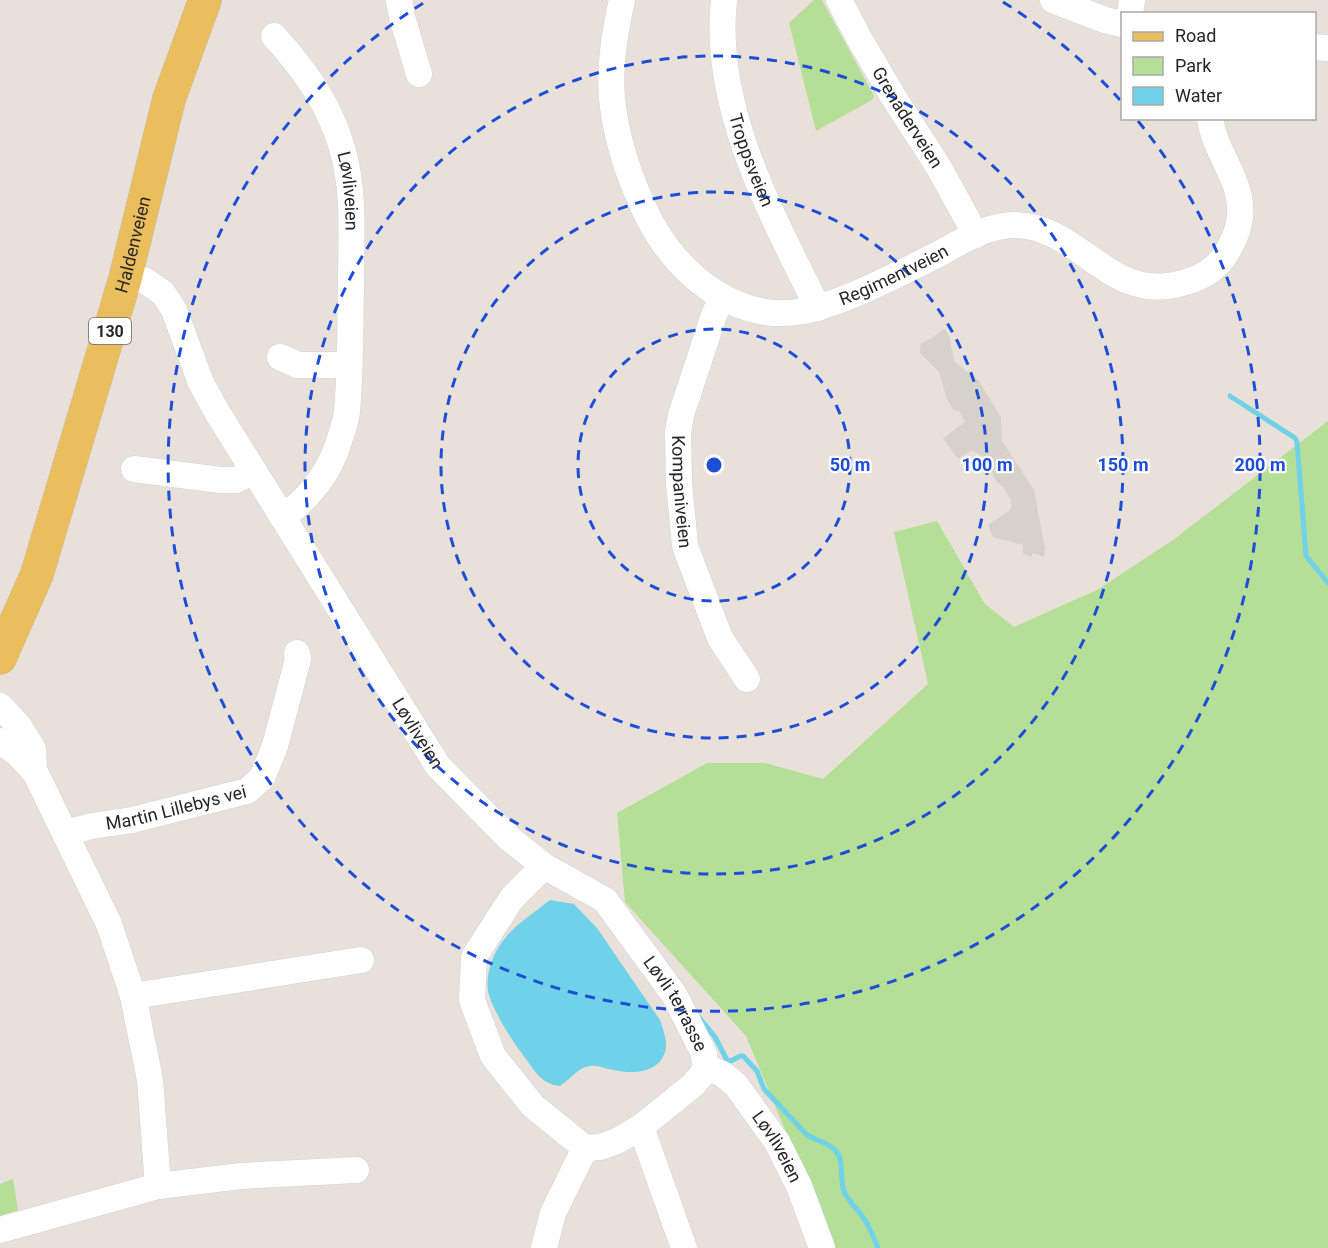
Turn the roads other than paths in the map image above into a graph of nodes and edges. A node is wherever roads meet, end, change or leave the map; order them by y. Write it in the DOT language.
graph roads {
  1 [pos="205,0"];
  2 [pos="399,0"];
  3 [pos="622,0"];
  4 [pos="724,0"];
  5 [pos="839,0"];
  6 [pos="1053,0"];
  7 [pos="1121,24"];
  8 [pos="274,36"];
  9 [pos="419,74"];
  10 [pos="1210,120"];
  11 [pos="976,235"];
  12 [pos="125,279"];
  13 [pos="722,297"];
  14 [pos="818,308"];
  15 [pos="280,357"];
  16 [pos="349,365"];
  17 [pos="134,469"];
  18 [pos="253,471"];
  19 [pos="283,517"];
  20 [pos="297,653"];
  21 [pos="0,658"];
  22 [pos="747,680"];
  23 [pos="0,706"];
  24 [pos="0,741"];
  25 [pos="35,772"];
  26 [pos="65,833"];
  27 [pos="544,866"];
  28 [pos="605,900"];
  29 [pos="361,960"];
  30 [pos="133,996"];
  31 [pos="705,1066"];
  32 [pos="641,1127"];
  33 [pos="585,1148"];
  34 [pos="356,1170"];
  35 [pos="158,1186"];
  36 [pos="0,1230"];
  37 [pos="544,1248"];
  38 [pos="684,1248"];
  39 [pos="822,1248"];
  1 -- 12 [label="main road, Haldenveien / 130"];
  2 -- 9 [label="street"];
  3 -- 13 [label="street, Regimentveien"];
  4 -- 14 [label="street, Troppsveien"];
  5 -- 11 [label="street, Grenaderveien"];
  6 -- 7 [label="street"];
  8 -- 16 [label="street, Løvliveien"];
  10 -- 11 [label="street, Regimentveien"];
  11 -- 14 [label="street, Regimentveien"];
  12 -- 18 [label="street, Løvliveien"];
  12 -- 21 [label="main road, Haldenveien / 130"];
  13 -- 14 [label="street, Regimentveien"];
  13 -- 22 [label="street, Kompaniveien"];
  15 -- 16 [label="street"];
  16 -- 19 [label="street, Løvliveien"];
  17 -- 18 [label="street"];
  18 -- 19 [label="street, Løvliveien"];
  19 -- 27 [label="street, Løvliveien"];
  20 -- 26 [label="street, Martin Lillebys vei"];
  23 -- 25 [label="street"];
  24 -- 25 [label="street"];
  25 -- 26 [label="street"];
  26 -- 30 [label="street"];
  27 -- 28 [label="street, Løvliveien"];
  27 -- 33 [label="street"];
  28 -- 31 [label="street, Løvli terrasse"];
  29 -- 30 [label="street"];
  30 -- 35 [label="street"];
  31 -- 32 [label="street, Løvli terrasse"];
  31 -- 39 [label="street, Løvliveien"];
  32 -- 33 [label="street, Løvli terrasse"];
  32 -- 38 [label="street"];
  33 -- 37 [label="street"];
  34 -- 35 [label="street"];
  35 -- 36 [label="street"];
}
